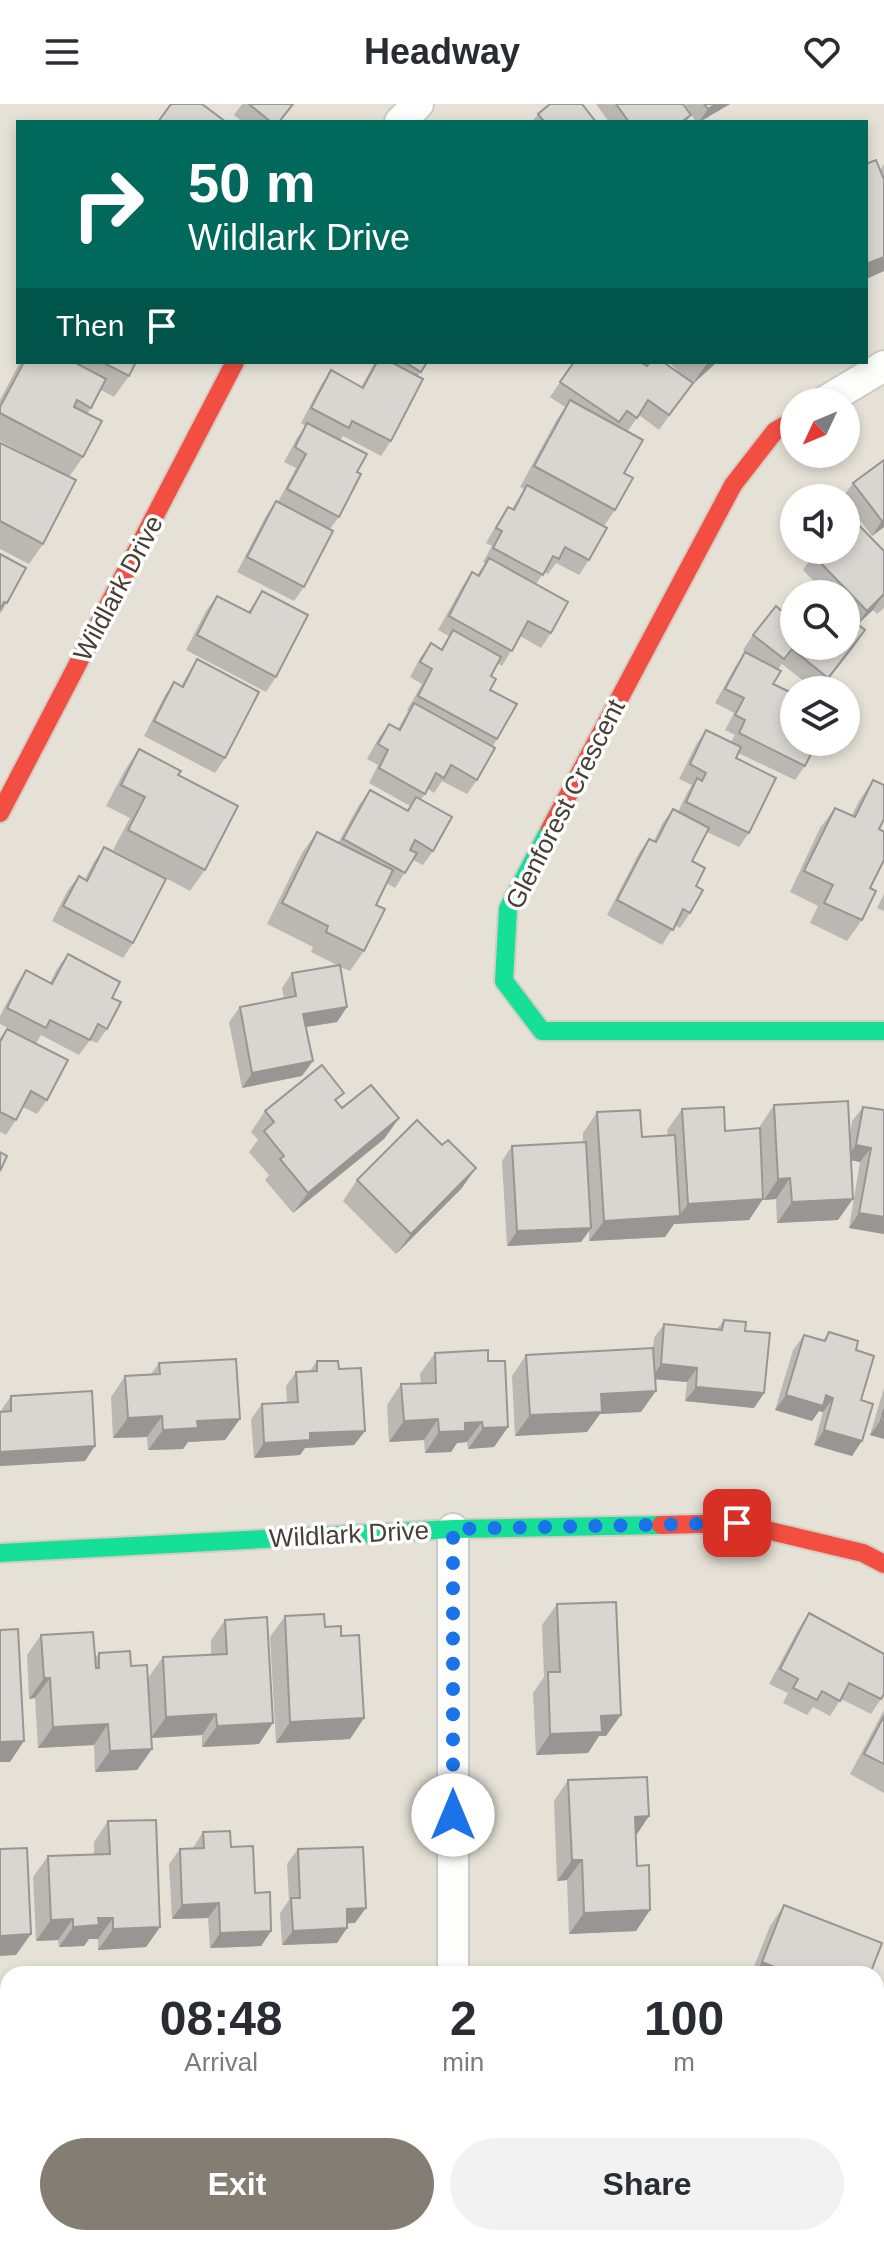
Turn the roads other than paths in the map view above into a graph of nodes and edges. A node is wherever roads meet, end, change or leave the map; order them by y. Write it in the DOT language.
graph roads {
  1 [pos="418,104"];
  2 [pos="402,120"];
  3 [pos="234,364"];
  4 [pos="884,366"];
  5 [pos="847,388"];
  6 [pos="780,428"];
  7 [pos="0,813"];
  8 [pos="884,1031"];
  9 [pos="453,1529"];
  10 [pos="0,1553"];
  11 [pos="884,1564"];
  12 [pos="453,1966"];
  1 -- 2 [label="street"];
  3 -- 7 [label="street, Wildlark Drive"];
  4 -- 5 [label="street"];
  6 -- 8 [label="street, Glenforest Crescent"];
  9 -- 10 [label="street, Wildlark Drive"];
  9 -- 11 [label="street, Wildlark Drive"];
  9 -- 12 [label="street"];
}
